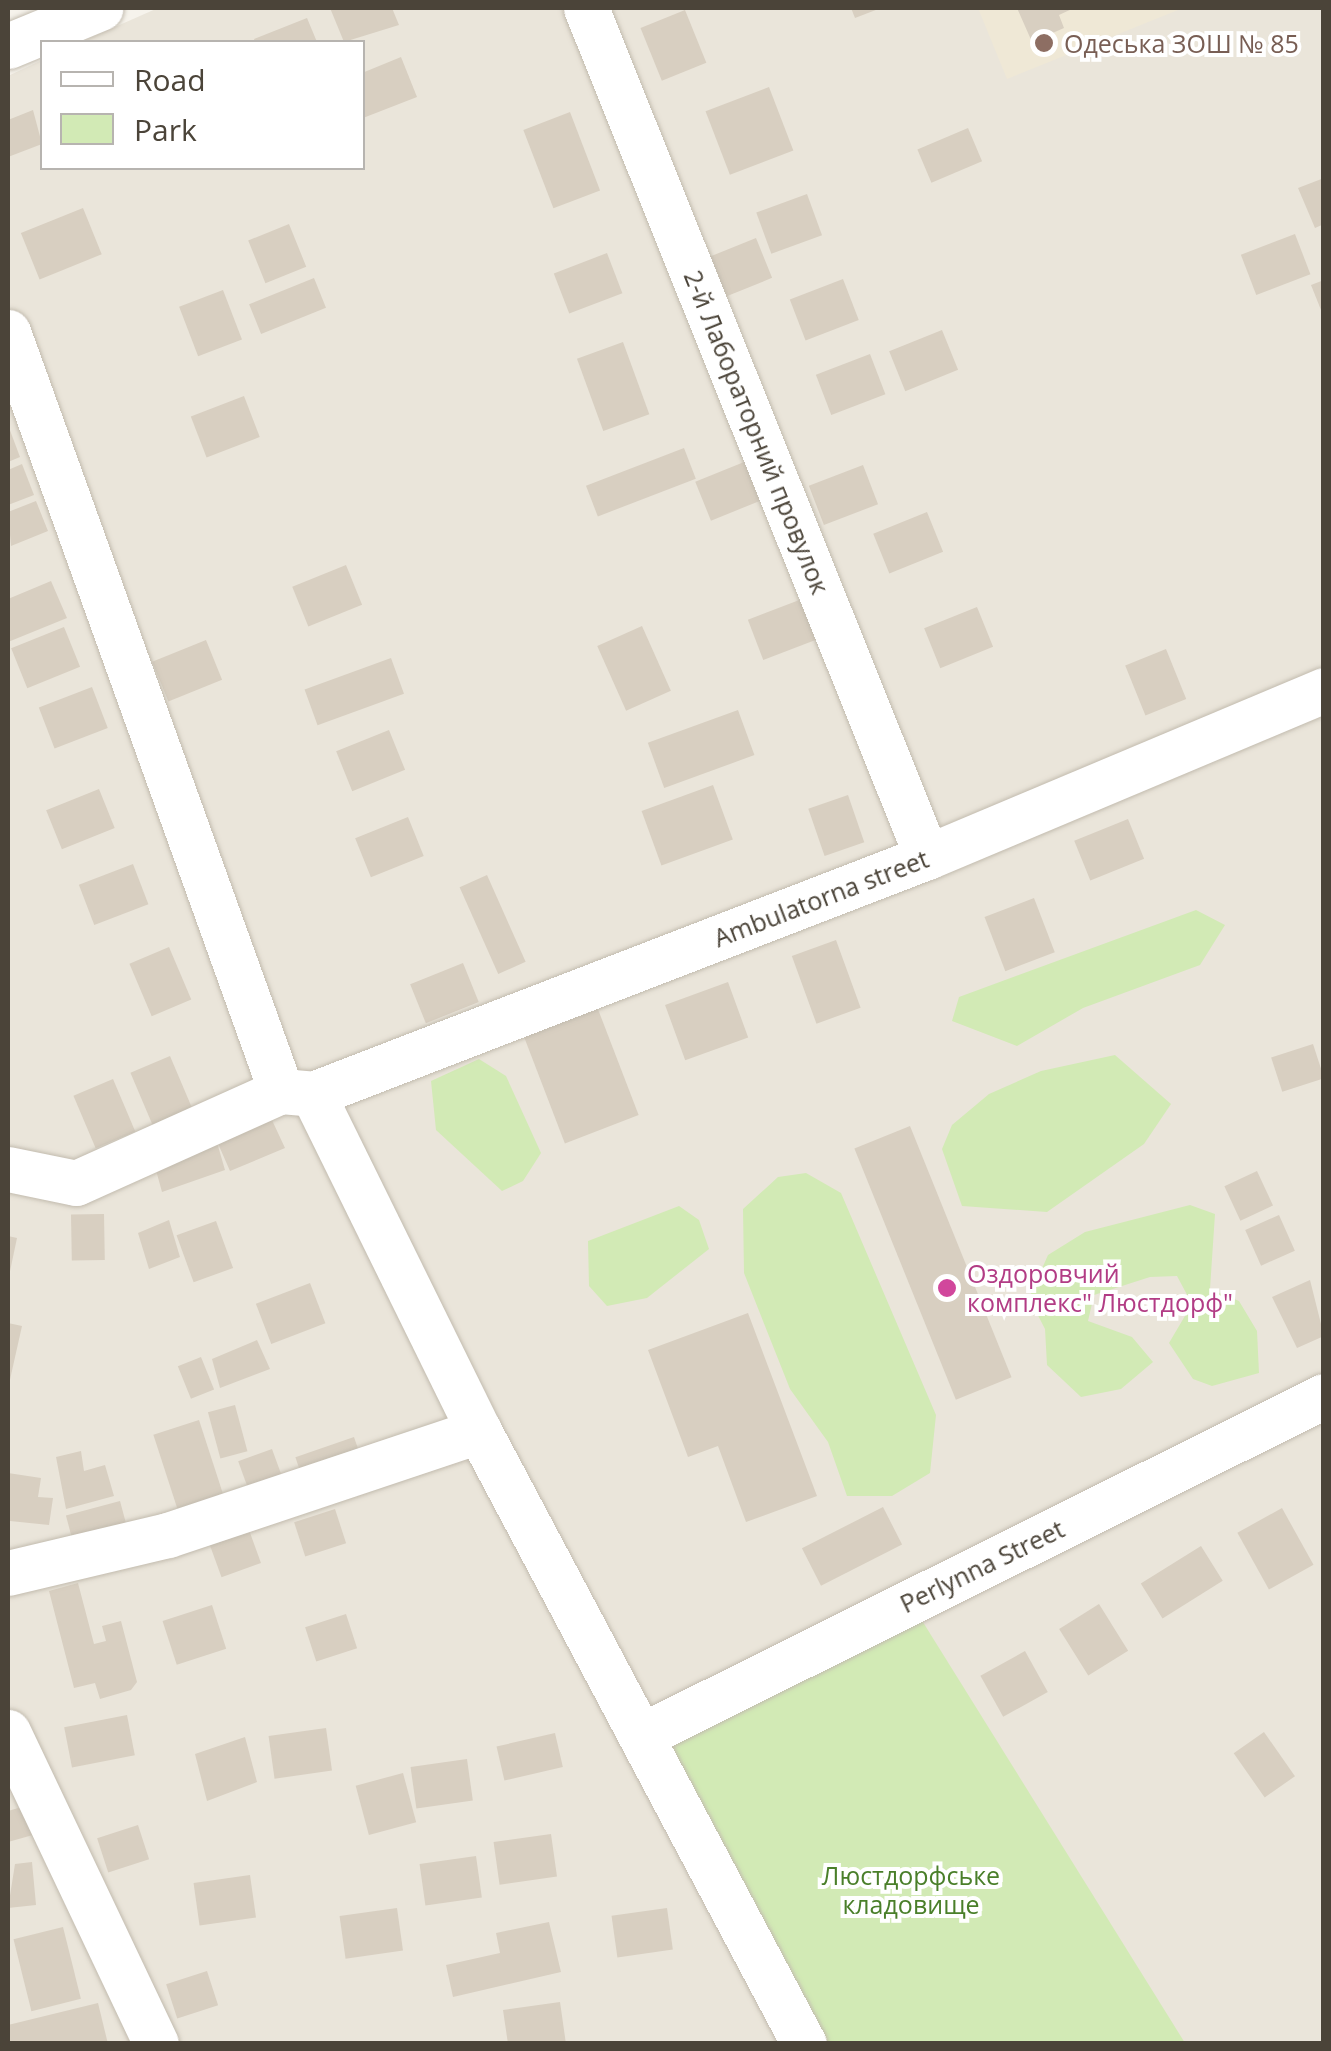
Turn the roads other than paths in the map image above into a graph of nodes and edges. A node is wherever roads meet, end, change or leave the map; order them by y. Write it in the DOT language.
graph roads {
  1 [pos="100,8"];
  2 [pos="586,8"];
  3 [pos="8,46"];
  4 [pos="8,332"];
  5 [pos="1324,690"];
  6 [pos="927,857"];
  7 [pos="297,1092"];
  8 [pos="8,1168"];
  9 [pos="1324,1396"];
  10 [pos="479,1431"];
  11 [pos="8,1573"];
  12 [pos="8,1732"];
  13 [pos="641,1736"];
  14 [pos="156,2044"];
  15 [pos="804,2044"];
  1 -- 3 [label="street"];
  2 -- 6 [label="street, 2-й Лабораторний провулок"];
  4 -- 7 [label="street"];
  5 -- 6 [label="street, Ambulatorna street"];
  6 -- 7 [label="street, Ambulatorna street"];
  7 -- 8 [label="street, Ambulatorna street"];
  7 -- 10 [label="street"];
  9 -- 13 [label="street, Perlynna Street"];
  10 -- 11 [label="street"];
  10 -- 13 [label="street"];
  12 -- 14 [label="street"];
  13 -- 15 [label="street"];
}
